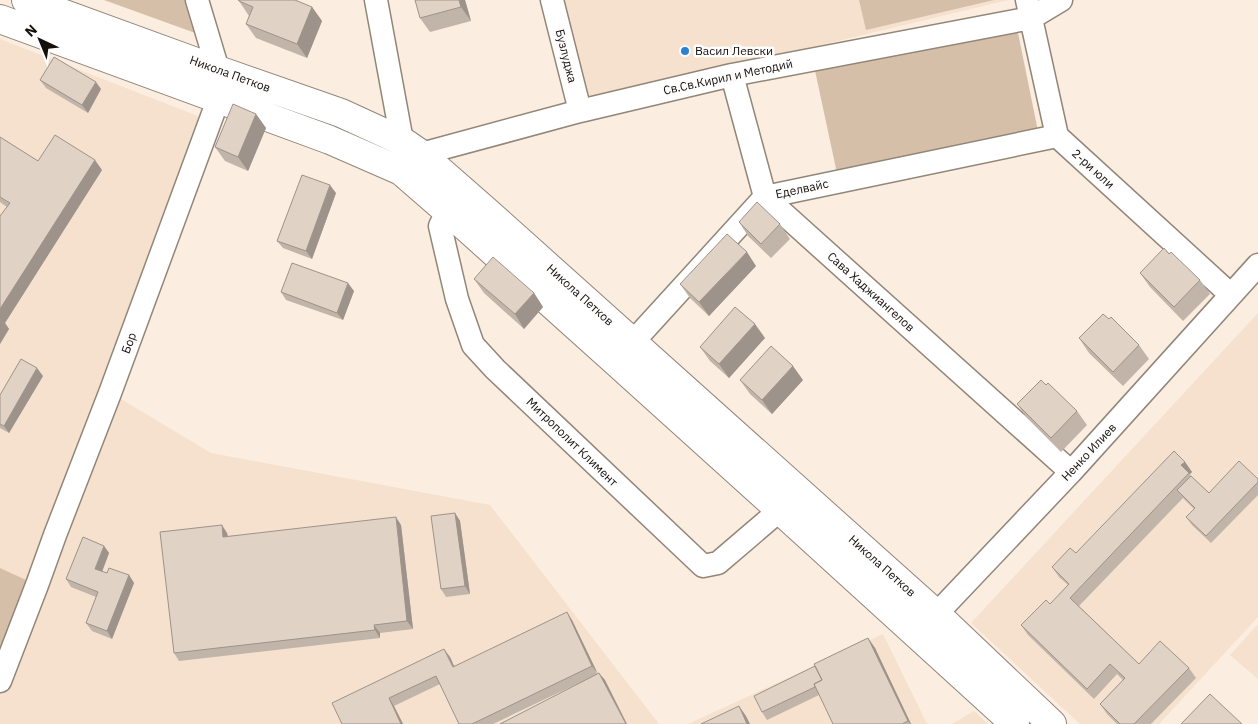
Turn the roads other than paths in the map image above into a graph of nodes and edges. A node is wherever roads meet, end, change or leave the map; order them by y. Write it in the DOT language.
graph roads {
  1 [pos="26,0"];
  2 [pos="197,0"];
  3 [pos="376,0"];
  4 [pos="552,0"];
  5 [pos="1061,0"];
  6 [pos="1029,9"];
  7 [pos="0,19"];
  8 [pos="218,70"];
  9 [pos="732,75"];
  10 [pos="218,100"];
  11 [pos="580,111"];
  12 [pos="1057,136"];
  13 [pos="408,156"];
  14 [pos="765,197"];
  15 [pos="448,212"];
  16 [pos="1258,265"];
  17 [pos="1232,295"];
  18 [pos="624,351"];
  19 [pos="1071,472"];
  20 [pos="780,510"];
  21 [pos="936,614"];
  22 [pos="916,636"];
  23 [pos="0,681"];
  24 [pos="1015,724"];
  25 [pos="1052,724"];
  1 -- 8 [label="main road, Никола Петков"];
  2 -- 8 [label="street, Бор"];
  3 -- 13 [label="street"];
  4 -- 11 [label="street, Бузлуджа"];
  5 -- 6 [label="street, Св.Св.Кирил и Методий"];
  6 -- 9 [label="street, Св.Св.Кирил и Методий"];
  6 -- 12 [label="street"];
  7 -- 10 [label="main road, Никола Петков"];
  8 -- 10 [label="street, Бор"];
  8 -- 13 [label="main road, Никола Петков"];
  9 -- 11 [label="street, Св.Св.Кирил и Методий"];
  9 -- 14 [label="street"];
  10 -- 13 [label="main road, Никола Петков"];
  10 -- 23 [label="street, Бор"];
  11 -- 13 [label="street, Св.Св.Кирил и Методий"];
  12 -- 14 [label="street, Еделвайс"];
  12 -- 17 [label="street, 2-ри юли"];
  13 -- 15 [label="main road, Никола Петков"];
  13 -- 18 [label="main road, Никола Петков"];
  14 -- 18 [label="street, Еделвайс"];
  14 -- 19 [label="street, Сава Хаджиангелов"];
  15 -- 18 [label="main road, Никола Петков"];
  15 -- 20 [label="street, Митрополит Климент"];
  16 -- 17 [label="street, Ненко Илиев"];
  17 -- 19 [label="street, Ненко Илиев"];
  18 -- 20 [label="main road, Никола Петков"];
  18 -- 21 [label="main road, Никола Петков"];
  19 -- 21 [label="street, Ненко Илиев"];
  20 -- 22 [label="main road, Никола Петков"];
  21 -- 22 [label="street, Ненко Илиев"];
  21 -- 25 [label="main road, Никола Петков"];
  22 -- 24 [label="main road, Никола Петков"];
}
